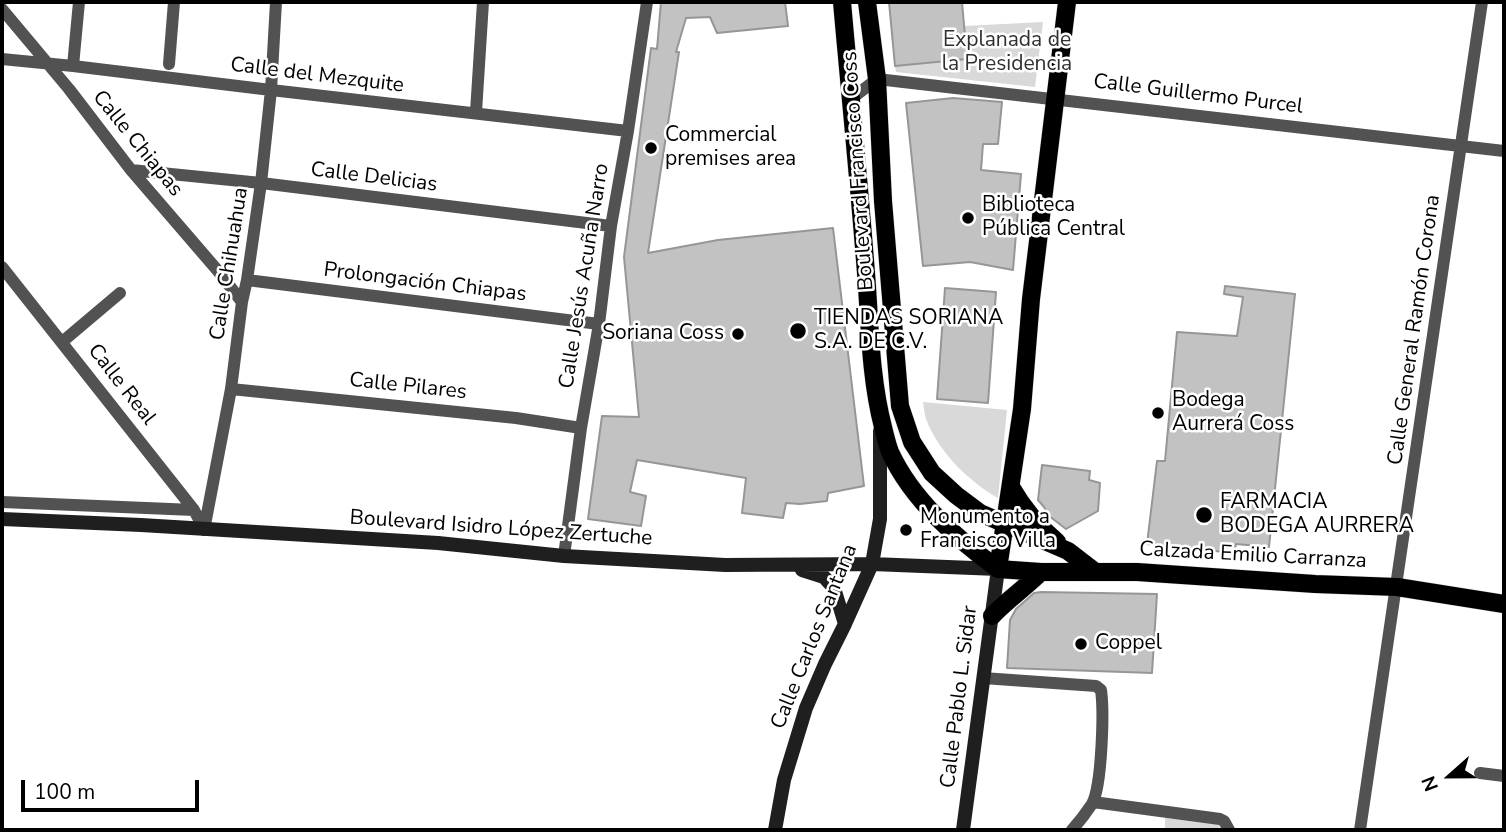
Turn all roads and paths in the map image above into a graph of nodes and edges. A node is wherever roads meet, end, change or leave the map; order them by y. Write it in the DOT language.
graph roads {
  1 [pos="79,2"];
  2 [pos="174,2"];
  3 [pos="276,2"];
  4 [pos="483,2"];
  5 [pos="648,2"];
  6 [pos="842,2"];
  7 [pos="867,2"];
  8 [pos="1067,2"];
  9 [pos="1482,2"];
  10 [pos="2,9"];
  11 [pos="2,59"];
  12 [pos="46,63"];
  13 [pos="169,64"];
  14 [pos="74,66"];
  15 [pos="877,79"];
  16 [pos="271,90"];
  17 [pos="1055,98"];
  18 [pos="851,99"];
  19 [pos="476,112"];
  20 [pos="628,131"];
  21 [pos="855,142"];
  22 [pos="1461,146"];
  23 [pos="1504,151"];
  24 [pos="131,170"];
  25 [pos="261,183"];
  26 [pos="883,201"];
  27 [pos="861,208"];
  28 [pos="611,226"];
  29 [pos="2,267"];
  30 [pos="247,280"];
  31 [pos="120,293"];
  32 [pos="242,302"];
  33 [pos="894,317"];
  34 [pos="598,324"];
  35 [pos="62,342"];
  36 [pos="231,389"];
  37 [pos="880,416"];
  38 [pos="581,428"];
  39 [pos="1011,487"];
  40 [pos="2,502"];
  41 [pos="2,508"];
  42 [pos="194,510"];
  43 [pos="8,519"];
  44 [pos="1004,524"];
  45 [pos="204,530"];
  46 [pos="1068,551"];
  47 [pos="564,556"];
  48 [pos="872,565"];
  49 [pos="791,566"];
  50 [pos="998,569"];
  51 [pos="1094,571"];
  52 [pos="1041,572"];
  53 [pos="1397,587"];
  54 [pos="1504,604"];
  55 [pos="992,616"];
  56 [pos="845,624"];
  57 [pos="983,678"];
  58 [pos="1480,773"];
  59 [pos="1504,776"];
  60 [pos="1093,802"];
  61 [pos="1227,826"];
  62 [pos="775,830"];
  63 [pos="963,830"];
  64 [pos="1072,830"];
  65 [pos="1360,830"];
  1 -- 14 [label="street"];
  2 -- 13 [label="street"];
  3 -- 16 [label="street, Calle Chihuahua"];
  4 -- 19 [label="street"];
  5 -- 20 [label="street, Calle Jesús Acuña Narro"];
  6 -- 18 [label="main road, Boulevard Francisco Coss"];
  7 -- 15 [label="main road, Boulevard Francisco Coss"];
  8 -- 17 [label="main road"];
  9 -- 22 [label="street, Calle General Ramón Corona"];
  10 -- 12 [label="street, Calle Chiapas"];
  11 -- 12 [label="street, Calle del Mezquite"];
  12 -- 14 [label="street, Calle del Mezquite"];
  12 -- 24 [label="street, Calle Chiapas"];
  14 -- 16 [label="street, Calle del Mezquite"];
  15 -- 17 [label="street, Calle Guillermo Purcel"];
  15 -- 18 [label="street"];
  15 -- 26 [label="main road, Boulevard Francisco Coss"];
  16 -- 19 [label="street, Calle del Mezquite"];
  16 -- 25 [label="street, Calle Chihuahua"];
  17 -- 22 [label="street, Calle Guillermo Purcel"];
  17 -- 39 [label="main road"];
  18 -- 21 [label="main road, Boulevard Francisco Coss"];
  19 -- 20 [label="street, Calle del Mezquite"];
  20 -- 28 [label="street, Calle Jesús Acuña Narro"];
  21 -- 26 [label="main road"];
  21 -- 27 [label="main road, Boulevard Francisco Coss"];
  22 -- 23 [label="street, Calle Guillermo Purcel"];
  22 -- 53 [label="street, Calle General Ramón Corona"];
  24 -- 25 [label="street, Calle Delicias"];
  24 -- 32 [label="street, Calle Chiapas"];
  25 -- 28 [label="street, Calle Delicias"];
  25 -- 30 [label="street, Calle Chihuahua"];
  26 -- 33 [label="main road, Boulevard Francisco Coss"];
  27 -- 33 [label="main road"];
  27 -- 37 [label="main road, Boulevard Francisco Coss"];
  28 -- 34 [label="street, Calle Jesús Acuña Narro"];
  29 -- 35 [label="street, Calle Real"];
  30 -- 32 [label="street, Calle Chihuahua"];
  30 -- 34 [label="street, Prolongación Chiapas"];
  31 -- 35 [label="street"];
  32 -- 36 [label="street, Calle Chihuahua"];
  33 -- 44 [label="main road, Boulevard Francisco Coss"];
  34 -- 38 [label="street, Calle Jesús Acuña Narro"];
  35 -- 42 [label="street, Calle Real"];
  36 -- 38 [label="street, Calle Pilares"];
  36 -- 45 [label="street, Calle Chihuahua"];
  37 -- 48 [label="main road, Calle Carlos Santana"];
  37 -- 50 [label="main road, Boulevard Francisco Coss"];
  38 -- 47 [label="street, Calle Jesús Acuña Narro"];
  39 -- 44 [label="main road"];
  39 -- 46 [label="main road"];
  40 -- 42 [label="street"];
  41 -- 43 [label="street"];
  42 -- 45 [label="street, Calle Real"];
  43 -- 45 [label="main road, Boulevard Isidro López Zertuche"];
  44 -- 46 [label="main road, Boulevard Francisco Coss"];
  44 -- 50 [label="main road"];
  45 -- 47 [label="main road, Boulevard Isidro López Zertuche"];
  46 -- 51 [label="main road, Boulevard Francisco Coss"];
  47 -- 49 [label="main road, Boulevard Isidro López Zertuche"];
  48 -- 49 [label="main road, Boulevard Isidro López Zertuche"];
  48 -- 50 [label="main road, Boulevard Isidro López Zertuche"];
  48 -- 56 [label="main road, Calle Carlos Santana"];
  49 -- 56 [label="main road"];
  50 -- 52 [label="main road, Calzada Emilio Carranza"];
  50 -- 55 [label="main road, Calle Pablo L. Sidar"];
  51 -- 52 [label="main road, Calzada Emilio Carranza"];
  51 -- 53 [label="main road, Calzada Emilio Carranza"];
  52 -- 55 [label="main road"];
  53 -- 54 [label="main road, Calzada Emilio Carranza"];
  53 -- 65 [label="street, Calle General Ramón Corona"];
  55 -- 57 [label="main road, Calle Pablo L. Sidar"];
  56 -- 62 [label="main road, Calle Carlos Santana"];
  57 -- 60 [label="street"];
  57 -- 63 [label="main road, Calle Pablo L. Sidar"];
  58 -- 59 [label="street"];
  60 -- 61 [label="street"];
  60 -- 64 [label="street"];
}
